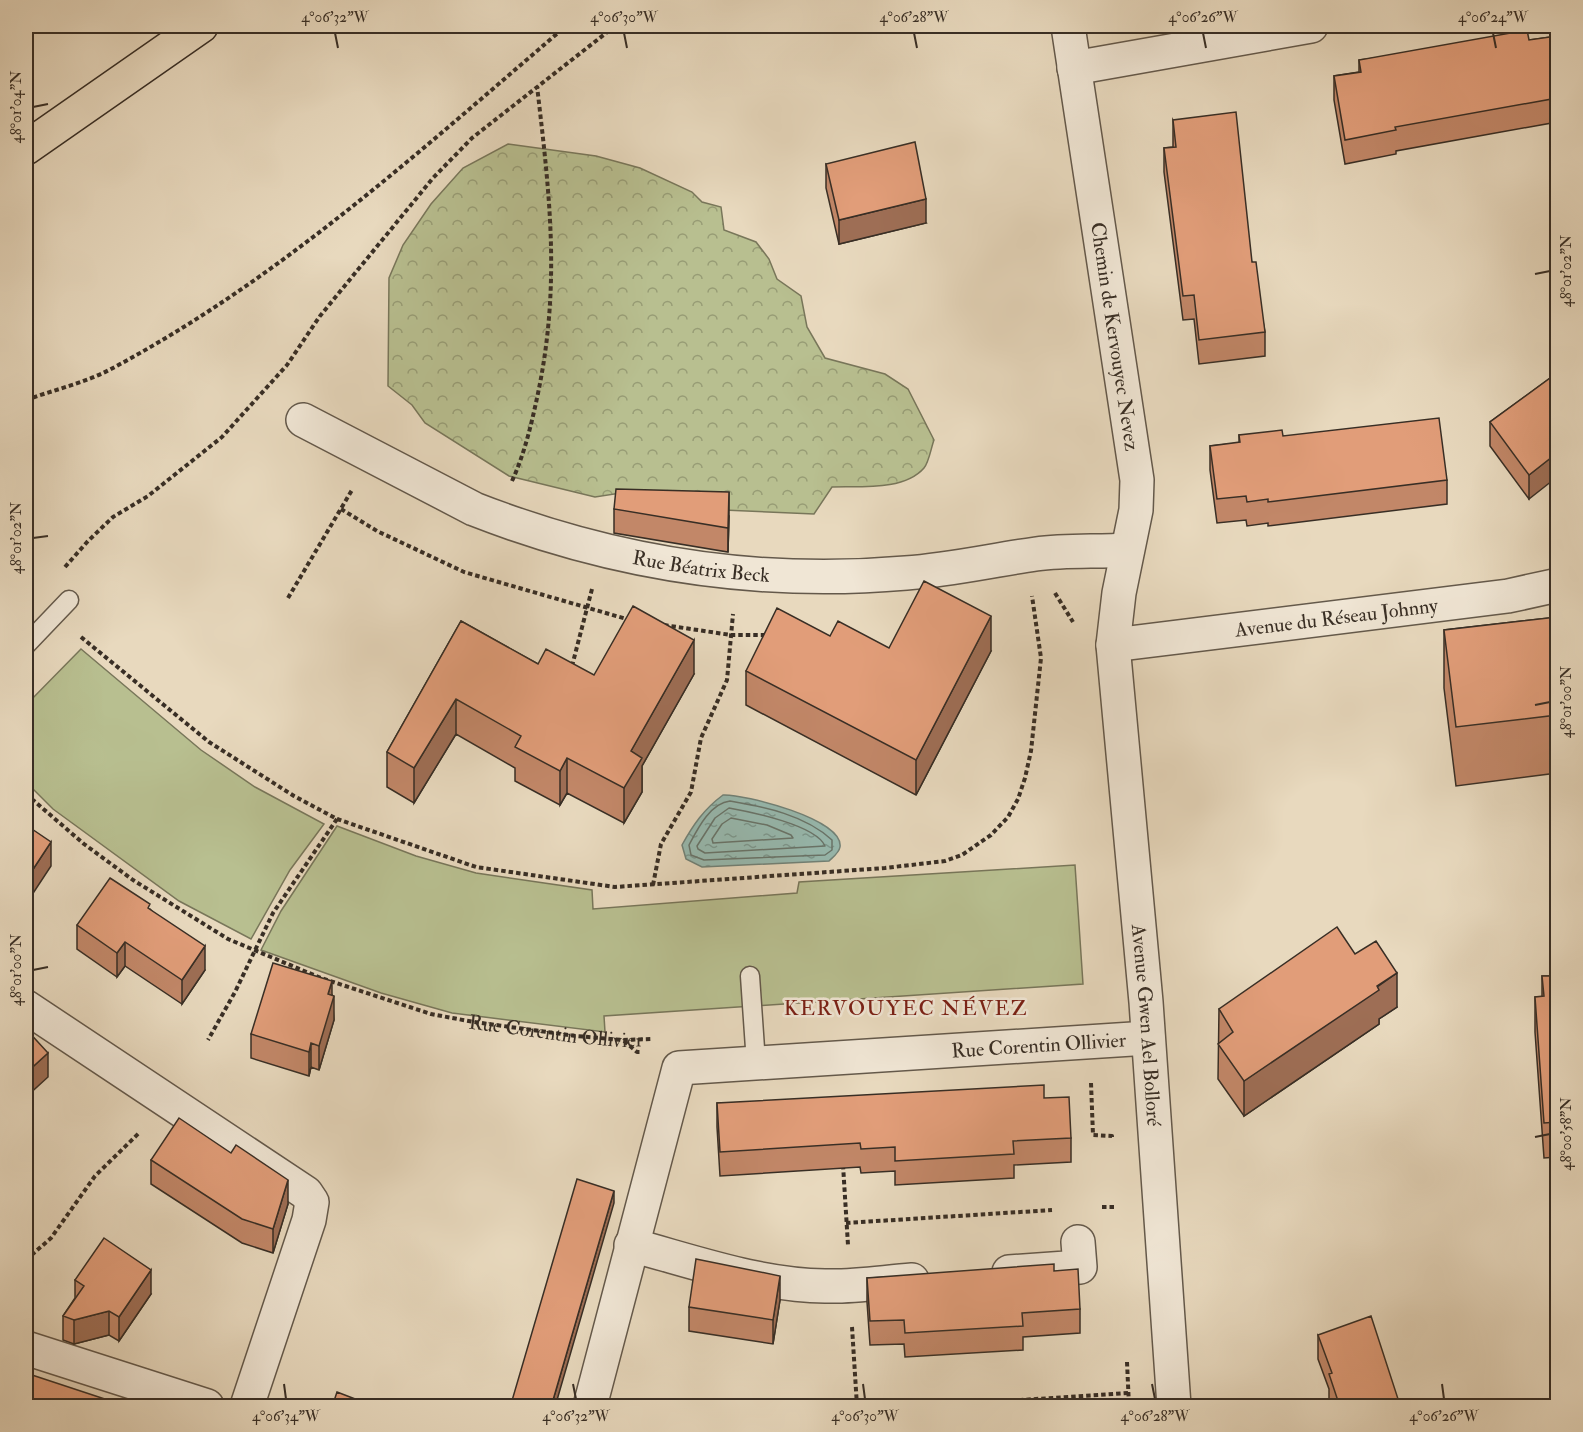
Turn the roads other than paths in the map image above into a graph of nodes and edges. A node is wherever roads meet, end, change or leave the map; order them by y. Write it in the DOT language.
graph roads {
  1 [pos="201,26"];
  2 [pos="1068,26"];
  3 [pos="1311,26"];
  4 [pos="1074,68"];
  5 [pos="26,148"];
  6 [pos="303,420"];
  7 [pos="1127,550"];
  8 [pos="1557,585"];
  9 [pos="69,600"];
  10 [pos="26,645"];
  11 [pos="1113,645"];
  12 [pos="750,976"];
  13 [pos="26,1007"];
  14 [pos="1148,1038"];
  15 [pos="756,1063"];
  16 [pos="1078,1242"];
  17 [pos="631,1245"];
  18 [pos="976,1275"];
  19 [pos="942,1278"];
  20 [pos="26,1348"];
  21 [pos="207,1407"];
  22 [pos="247,1407"];
  23 [pos="591,1407"];
  24 [pos="1174,1407"];
  1 -- 5 [label="highway"];
  2 -- 4 [label="street, Chemin de Kervouyec Nevez"];
  3 -- 4 [label="street"];
  4 -- 7 [label="street, Chemin de Kervouyec Nevez"];
  6 -- 7 [label="street, Rue Béatrix Beck"];
  7 -- 11 [label="street, Chemin de Kervouyec Nevez"];
  8 -- 11 [label="street, Avenue du Réseau Johnny"];
  9 -- 10 [label="lane"];
  11 -- 14 [label="street, Avenue Gwen Ael Bolloré"];
  12 -- 15 [label="lane"];
  13 -- 22 [label="street"];
  14 -- 15 [label="street, Rue Corentin Ollivier"];
  14 -- 24 [label="street, Avenue Gwen Ael Bolloré"];
  15 -- 17 [label="street, Rue Corentin Ollivier"];
  16 -- 18 [label="street"];
  17 -- 19 [label="street"];
  17 -- 23 [label="street, Rue Corentin Ollivier"];
  20 -- 21 [label="street"];
}
